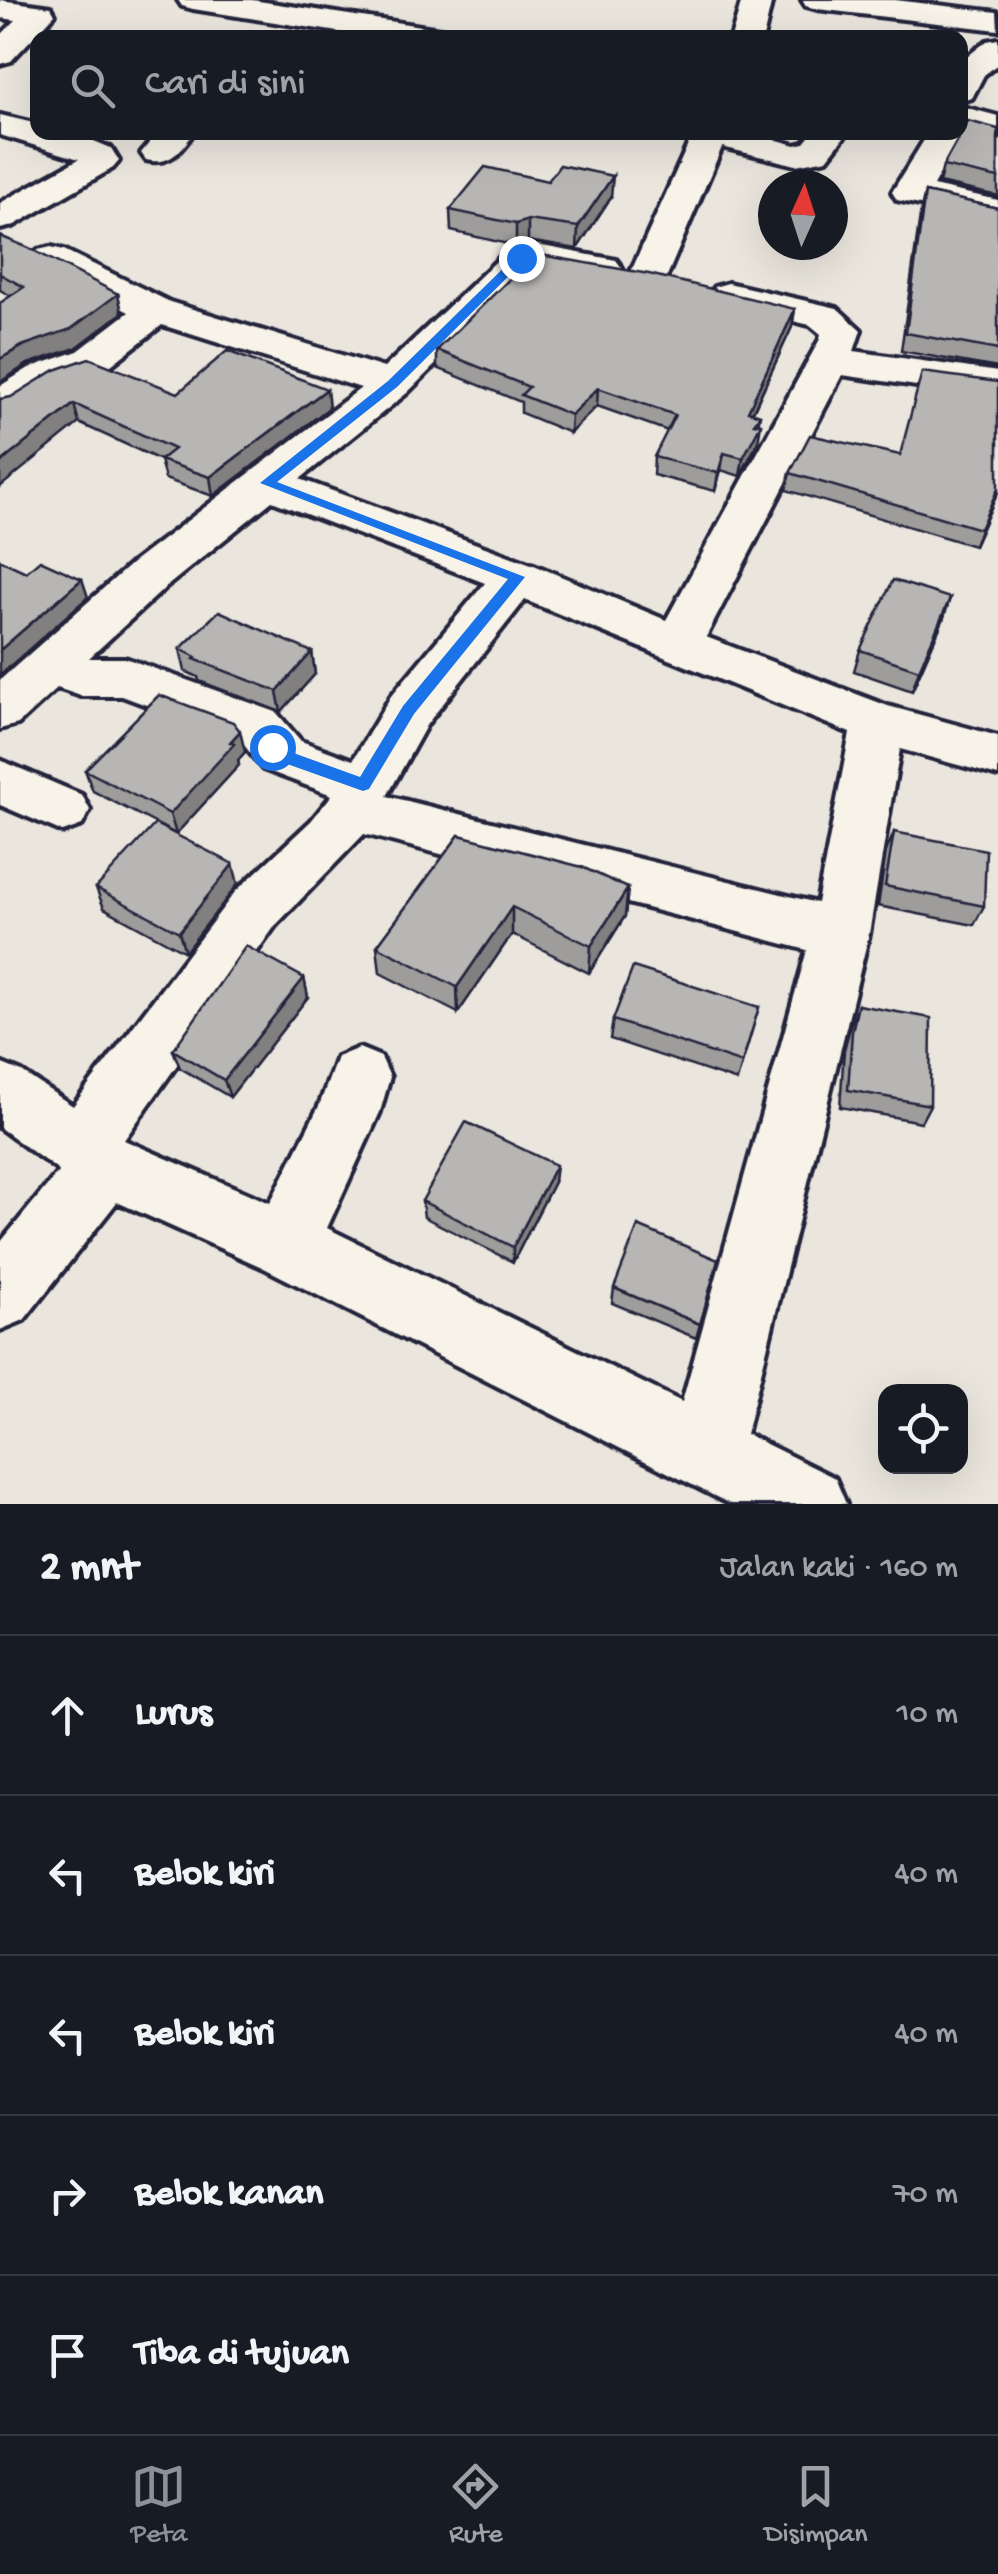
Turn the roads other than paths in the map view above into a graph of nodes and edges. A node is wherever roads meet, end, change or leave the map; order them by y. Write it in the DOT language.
graph roads {
  1 [pos="194,0"];
  2 [pos="757,0"];
  3 [pos="817,0"];
  4 [pos="0,9"];
  5 [pos="998,19"];
  6 [pos="33,30"];
  7 [pos="388,30"];
  8 [pos="750,30"];
  9 [pos="998,34"];
  10 [pos="998,48"];
  11 [pos="968,73"];
  12 [pos="968,118"];
  13 [pos="0,125"];
  14 [pos="998,126"];
  15 [pos="30,132"];
  16 [pos="51,140"];
  17 [pos="60,140"];
  18 [pos="705,140"];
  19 [pos="736,140"];
  20 [pos="825,140"];
  21 [pos="942,140"];
  22 [pos="14,160"];
  23 [pos="998,211"];
  24 [pos="0,218"];
  25 [pos="51,258"];
  26 [pos="648,276"];
  27 [pos="156,310"];
  28 [pos="827,360"];
  29 [pos="392,384"];
  30 [pos="998,385"];
  31 [pos="0,404"];
  32 [pos="267,483"];
  33 [pos="518,577"];
  34 [pos="676,645"];
  35 [pos="49,663"];
  36 [pos="0,710"];
  37 [pos="878,723"];
  38 [pos="998,756"];
  39 [pos="0,781"];
  40 [pos="358,797"];
  41 [pos="63,810"];
  42 [pos="840,934"];
  43 [pos="359,1077"];
  44 [pos="0,1092"];
  45 [pos="93,1157"];
  46 [pos="286,1242"];
  47 [pos="0,1296"];
  48 [pos="704,1454"];
  49 [pos="809,1504"];
  1 -- 7 [label="street"];
  2 -- 8 [label="street"];
  3 -- 5 [label="street"];
  4 -- 6 [label="street"];
  5 -- 9 [label="street"];
  10 -- 11 [label="street"];
  12 -- 14 [label="street"];
  13 -- 15 [label="street"];
  16 -- 22 [label="street"];
  17 -- 24 [label="street"];
  18 -- 26 [label="street"];
  19 -- 20 [label="street"];
  21 -- 23 [label="street"];
  25 -- 27 [label="street"];
  26 -- 28 [label="street"];
  26 -- 29 [label="street"];
  27 -- 29 [label="street"];
  27 -- 31 [label="street"];
  28 -- 30 [label="street"];
  28 -- 34 [label="street"];
  29 -- 32 [label="street"];
  32 -- 33 [label="street"];
  32 -- 35 [label="street"];
  33 -- 34 [label="street"];
  33 -- 40 [label="street"];
  34 -- 37 [label="street"];
  35 -- 36 [label="street"];
  35 -- 40 [label="street"];
  37 -- 38 [label="street"];
  37 -- 42 [label="street"];
  39 -- 41 [label="street"];
  40 -- 42 [label="street"];
  40 -- 45 [label="street"];
  42 -- 48 [label="street"];
  43 -- 46 [label="street"];
  44 -- 45 [label="street"];
  45 -- 46 [label="street"];
  45 -- 47 [label="street"];
  46 -- 48 [label="street"];
  48 -- 49 [label="street"];
}
